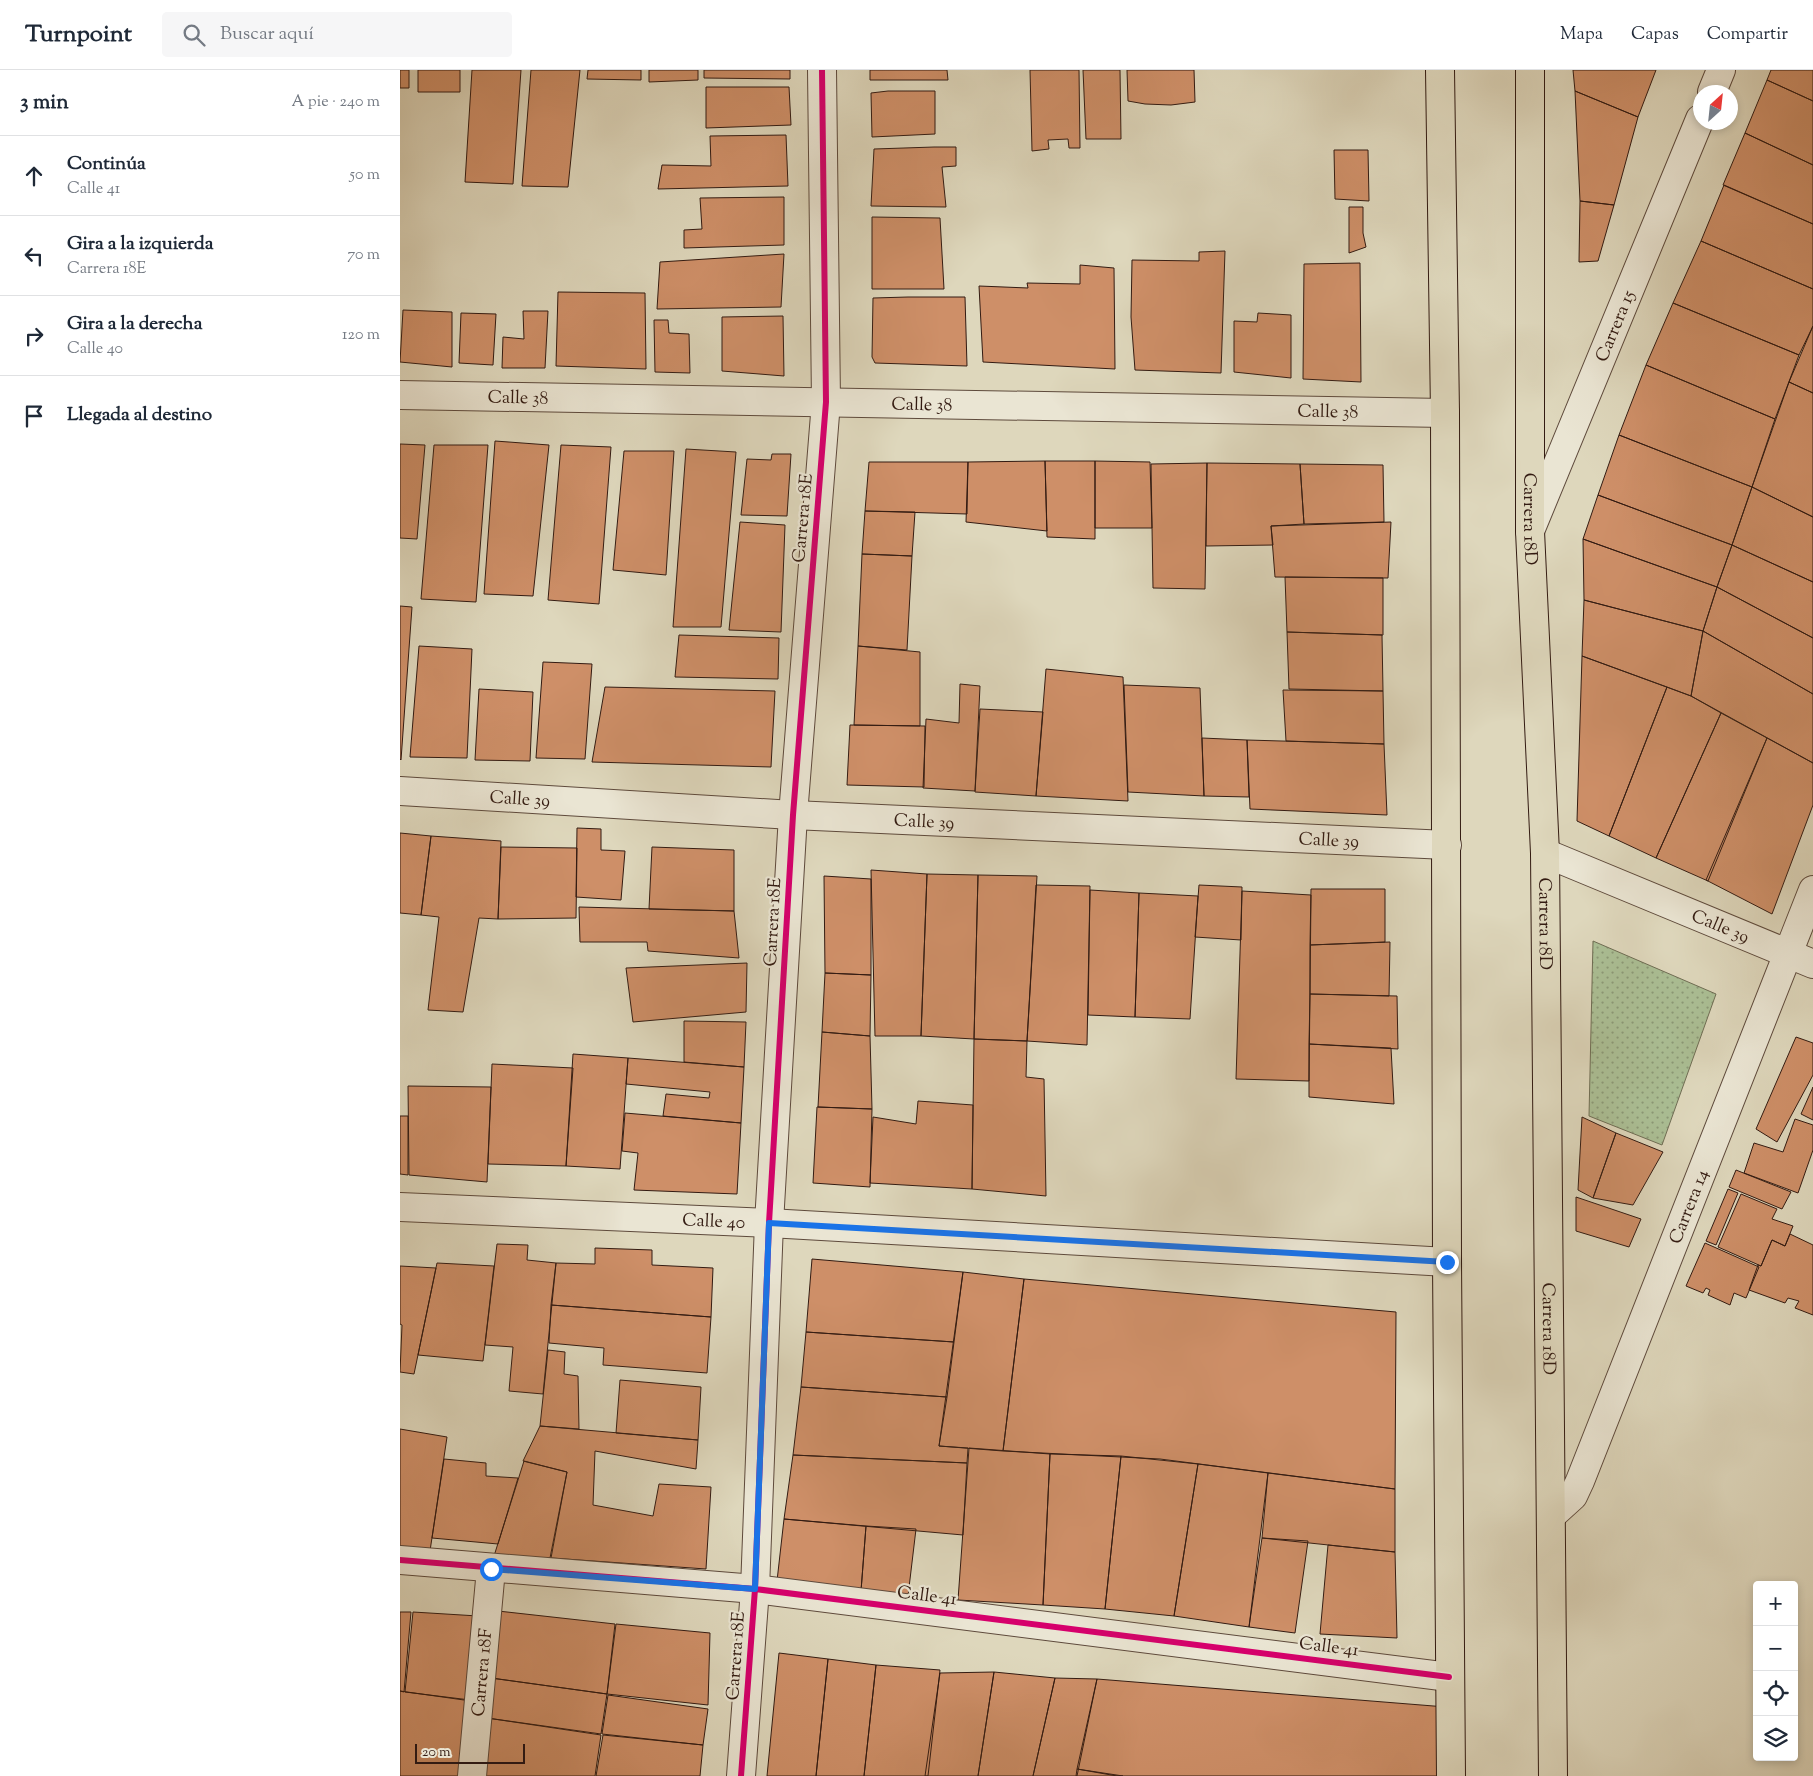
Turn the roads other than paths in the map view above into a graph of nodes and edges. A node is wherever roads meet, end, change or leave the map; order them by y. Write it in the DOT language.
graph roads {
  1 [pos="822,70"];
  2 [pos="1440,70"];
  3 [pos="1530,70"];
  4 [pos="1721,70"];
  5 [pos="1715,85"];
  6 [pos="1695,130"];
  7 [pos="400,395"];
  8 [pos="826,402"];
  9 [pos="1445,413"];
  10 [pos="1530,531"];
  11 [pos="400,792"];
  12 [pos="793,815"];
  13 [pos="1448,845"];
  14 [pos="1545,853"];
  15 [pos="1813,890"];
  16 [pos="1787,953"];
  17 [pos="1813,964"];
  18 [pos="400,1207"];
  19 [pos="769,1223"];
  20 [pos="1447,1262"];
  21 [pos="1552,1515"];
  22 [pos="400,1560"];
  23 [pos="491,1569"];
  24 [pos="755,1589"];
  25 [pos="1449,1677"];
  26 [pos="472,1776"];
  27 [pos="741,1776"];
  28 [pos="1451,1776"];
  29 [pos="1553,1776"];
  1 -- 8 [label="street, Carrera 18E"];
  2 -- 9 [label="main road"];
  3 -- 10 [label="main road, Carrera 18D"];
  4 -- 5 [label="street"];
  6 -- 10 [label="street, Carrera 15"];
  7 -- 8 [label="street, Calle 38"];
  8 -- 9 [label="street, Calle 38"];
  8 -- 12 [label="street, Carrera 18E"];
  9 -- 13 [label="main road"];
  10 -- 14 [label="main road, Carrera 18D"];
  11 -- 12 [label="street, Calle 39"];
  12 -- 13 [label="street, Calle 39"];
  12 -- 19 [label="street, Carrera 18E"];
  13 -- 20 [label="main road"];
  14 -- 16 [label="street, Calle 39"];
  14 -- 21 [label="main road, Carrera 18D"];
  15 -- 16 [label="street, Carrera 14"];
  16 -- 17 [label="street, Calle 39"];
  16 -- 21 [label="street, Carrera 14"];
  18 -- 19 [label="street, Calle 40"];
  19 -- 20 [label="street, Calle 40"];
  19 -- 24 [label="street, Carrera 18E"];
  20 -- 25 [label="main road"];
  21 -- 29 [label="main road, Carrera 18D"];
  22 -- 23 [label="street, Calle 41"];
  23 -- 24 [label="street, Calle 41"];
  23 -- 26 [label="street, Carrera 18F"];
  24 -- 25 [label="street, Calle 41"];
  24 -- 27 [label="street, Carrera 18E"];
  25 -- 28 [label="main road"];
}
